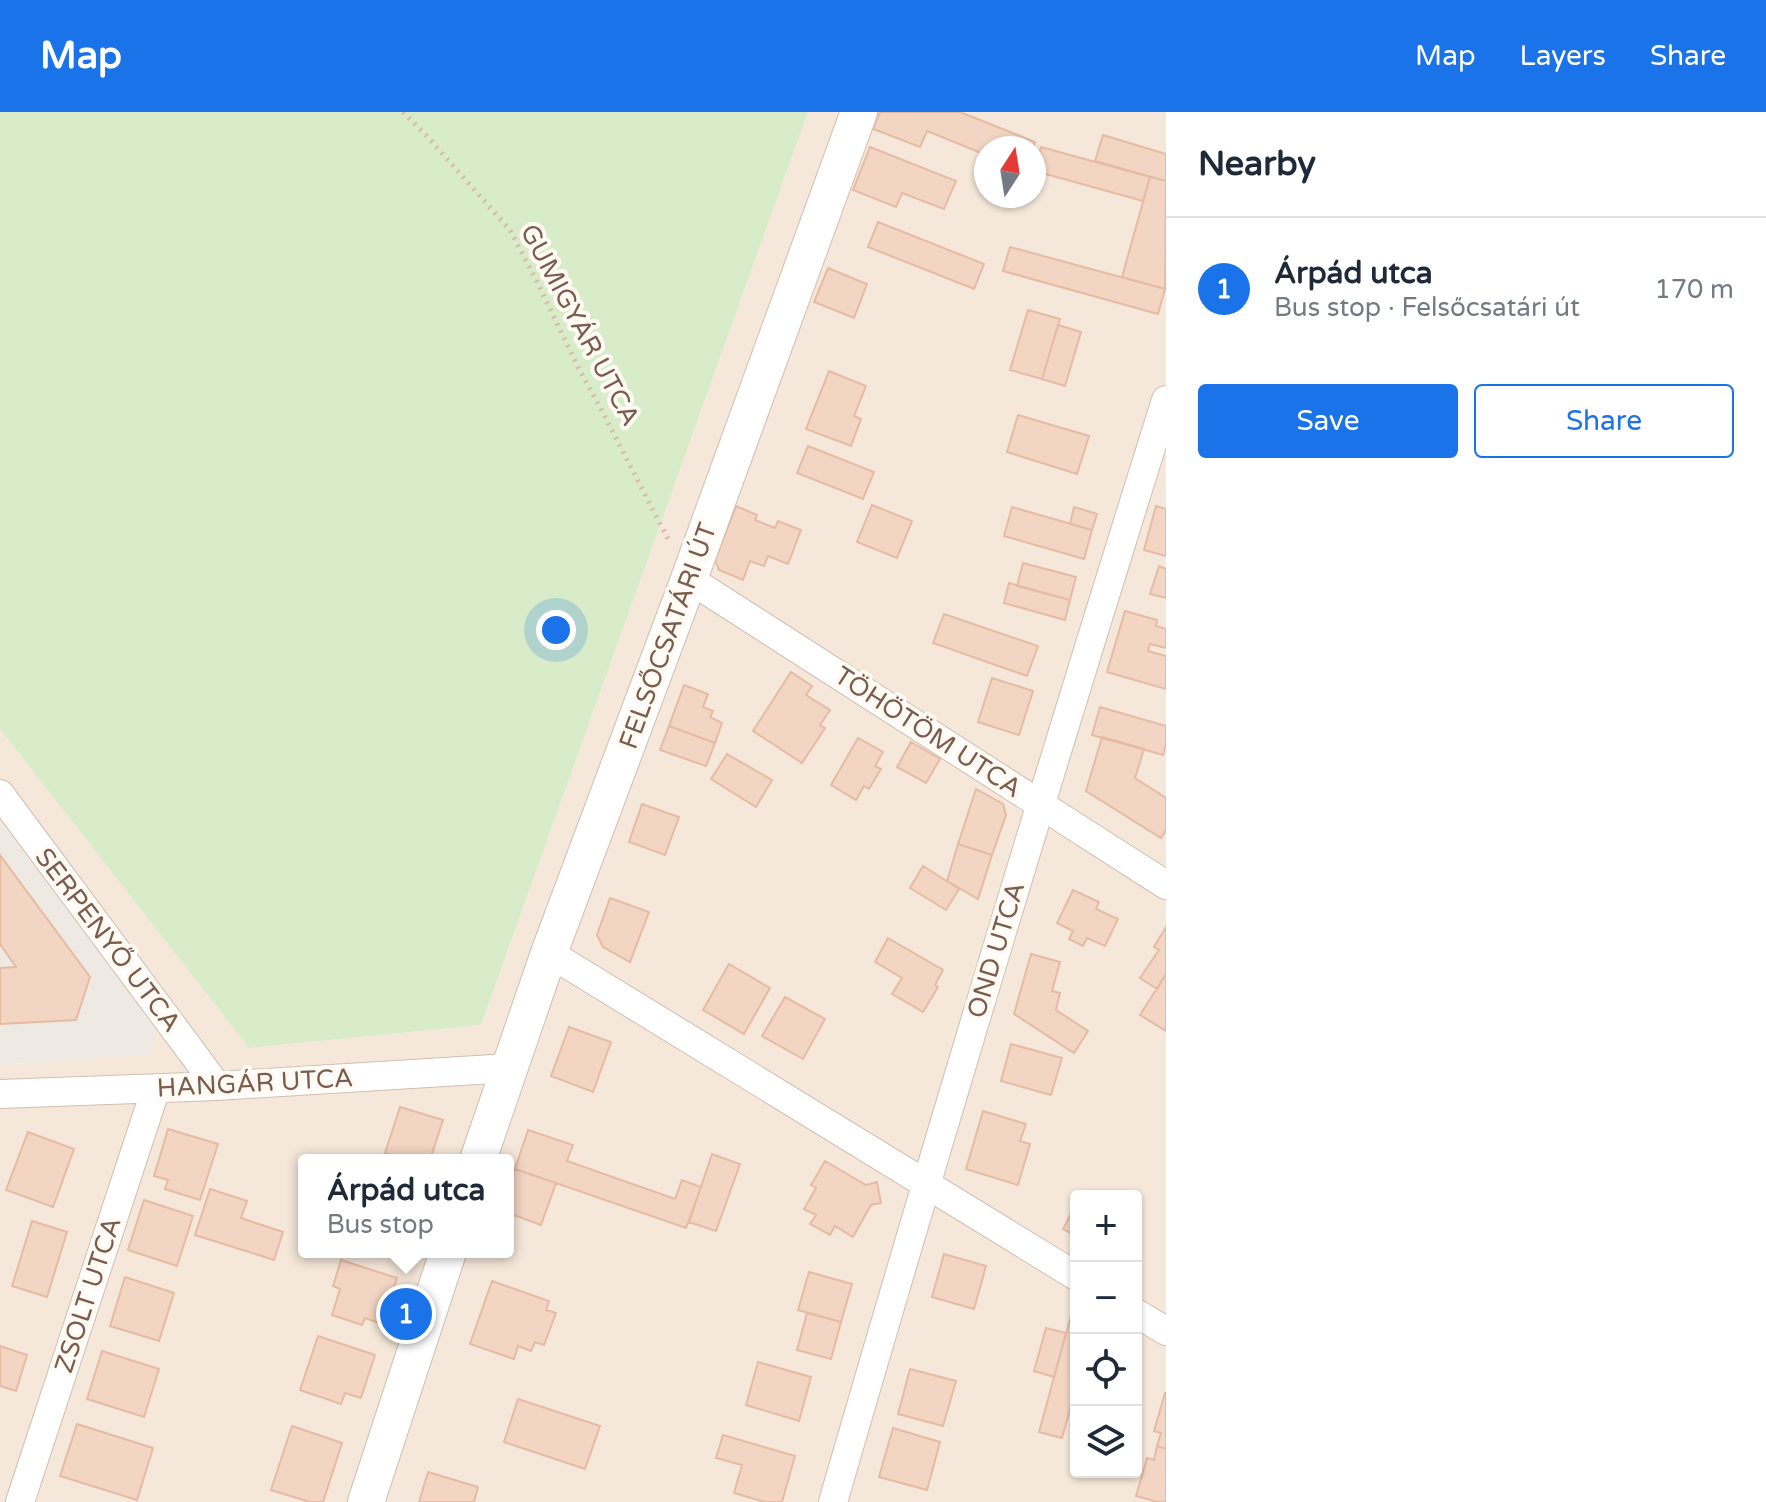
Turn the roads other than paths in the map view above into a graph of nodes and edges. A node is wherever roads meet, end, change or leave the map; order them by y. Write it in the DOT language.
graph roads {
  1 [pos="859,112"];
  2 [pos="1166,400"];
  3 [pos="689,579"];
  4 [pos="0,794"];
  5 [pos="1040,804"];
  6 [pos="1166,885"];
  7 [pos="549,953"];
  8 [pos="509,1068"];
  9 [pos="217,1086"];
  10 [pos="156,1088"];
  11 [pos="0,1094"];
  12 [pos="480,1154"];
  13 [pos="925,1184"];
  14 [pos="446,1258"];
  15 [pos="1070,1272"];
  16 [pos="1142,1317"];
  17 [pos="1166,1331"];
  18 [pos="20,1502"];
  19 [pos="366,1502"];
  20 [pos="833,1502"];
  1 -- 3 [label="street, FELSŐCSATÁRI ÚT"];
  2 -- 5 [label="street, OND UTCA"];
  3 -- 5 [label="street, TÖHÖTÖM UTCA"];
  3 -- 7 [label="street, FELSŐCSATÁRI ÚT"];
  4 -- 9 [label="street, SERPENYŐ UTCA"];
  5 -- 6 [label="street, TÖHÖTÖM UTCA"];
  5 -- 13 [label="street, OND UTCA"];
  7 -- 8 [label="street, FELSŐCSATÁRI ÚT"];
  7 -- 13 [label="street"];
  8 -- 9 [label="street, HANGÁR UTCA"];
  8 -- 12 [label="street, FELSŐCSATÁRI ÚT"];
  9 -- 10 [label="street, HANGÁR UTCA"];
  10 -- 11 [label="street, HANGÁR UTCA"];
  10 -- 18 [label="street, ZSOLT UTCA"];
  13 -- 15 [label="street"];
  13 -- 20 [label="street, OND UTCA"];
  14 -- 19 [label="street"];
  16 -- 17 [label="street"];
}
